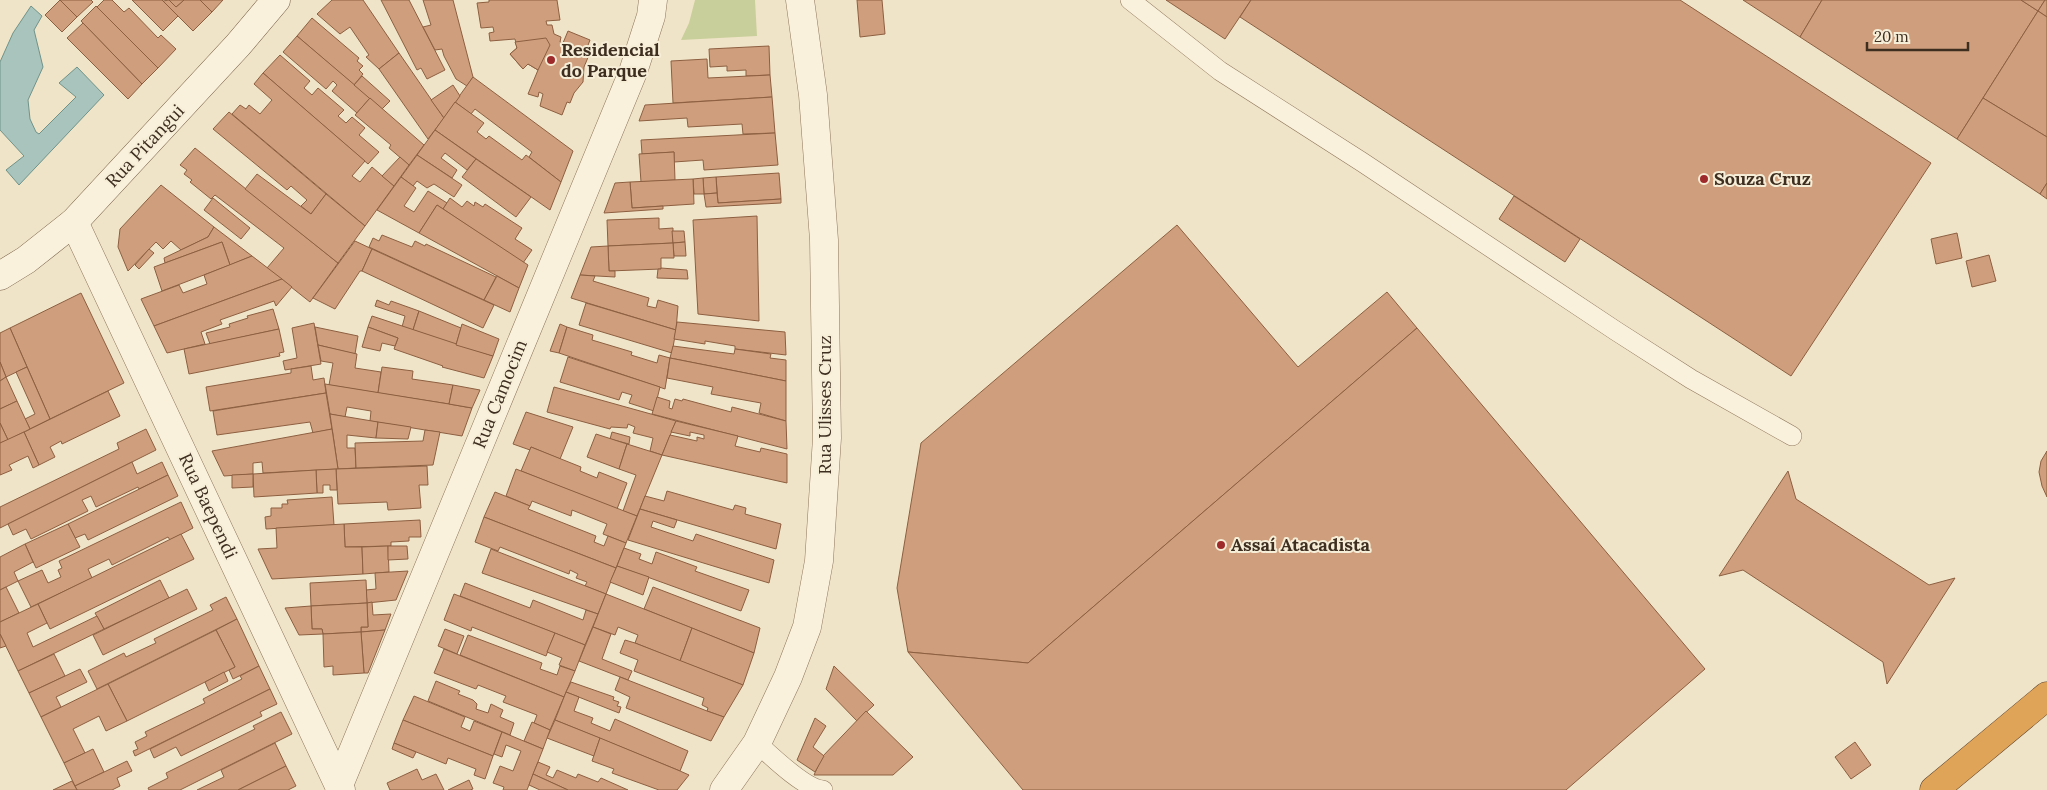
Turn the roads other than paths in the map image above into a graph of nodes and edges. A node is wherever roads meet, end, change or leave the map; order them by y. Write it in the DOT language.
graph roads {
  1 [pos="276,0"];
  2 [pos="653,0"];
  3 [pos="800,0"];
  4 [pos="1130,0"];
  5 [pos="74,222"];
  6 [pos="0,276"];
  7 [pos="1792,436"];
  8 [pos="2047,696"];
  9 [pos="757,743"];
  10 [pos="340,788"];
  11 [pos="724,790"];
  12 [pos="815,790"];
  13 [pos="822,790"];
  14 [pos="1934,790"];
  1 -- 5 [label="street, Rua Pitangui"];
  2 -- 10 [label="street, Rua Camocim"];
  3 -- 9 [label="street, Rua Ulisses Cruz"];
  4 -- 7 [label="lane"];
  5 -- 6 [label="street, Rua Pitangui"];
  5 -- 10 [label="street, Rua Baependi"];
  8 -- 14 [label="highway"];
  9 -- 11 [label="street, Rua Ulisses Cruz"];
  9 -- 12 [label="lane"];
  12 -- 13 [label="lane"];
}
